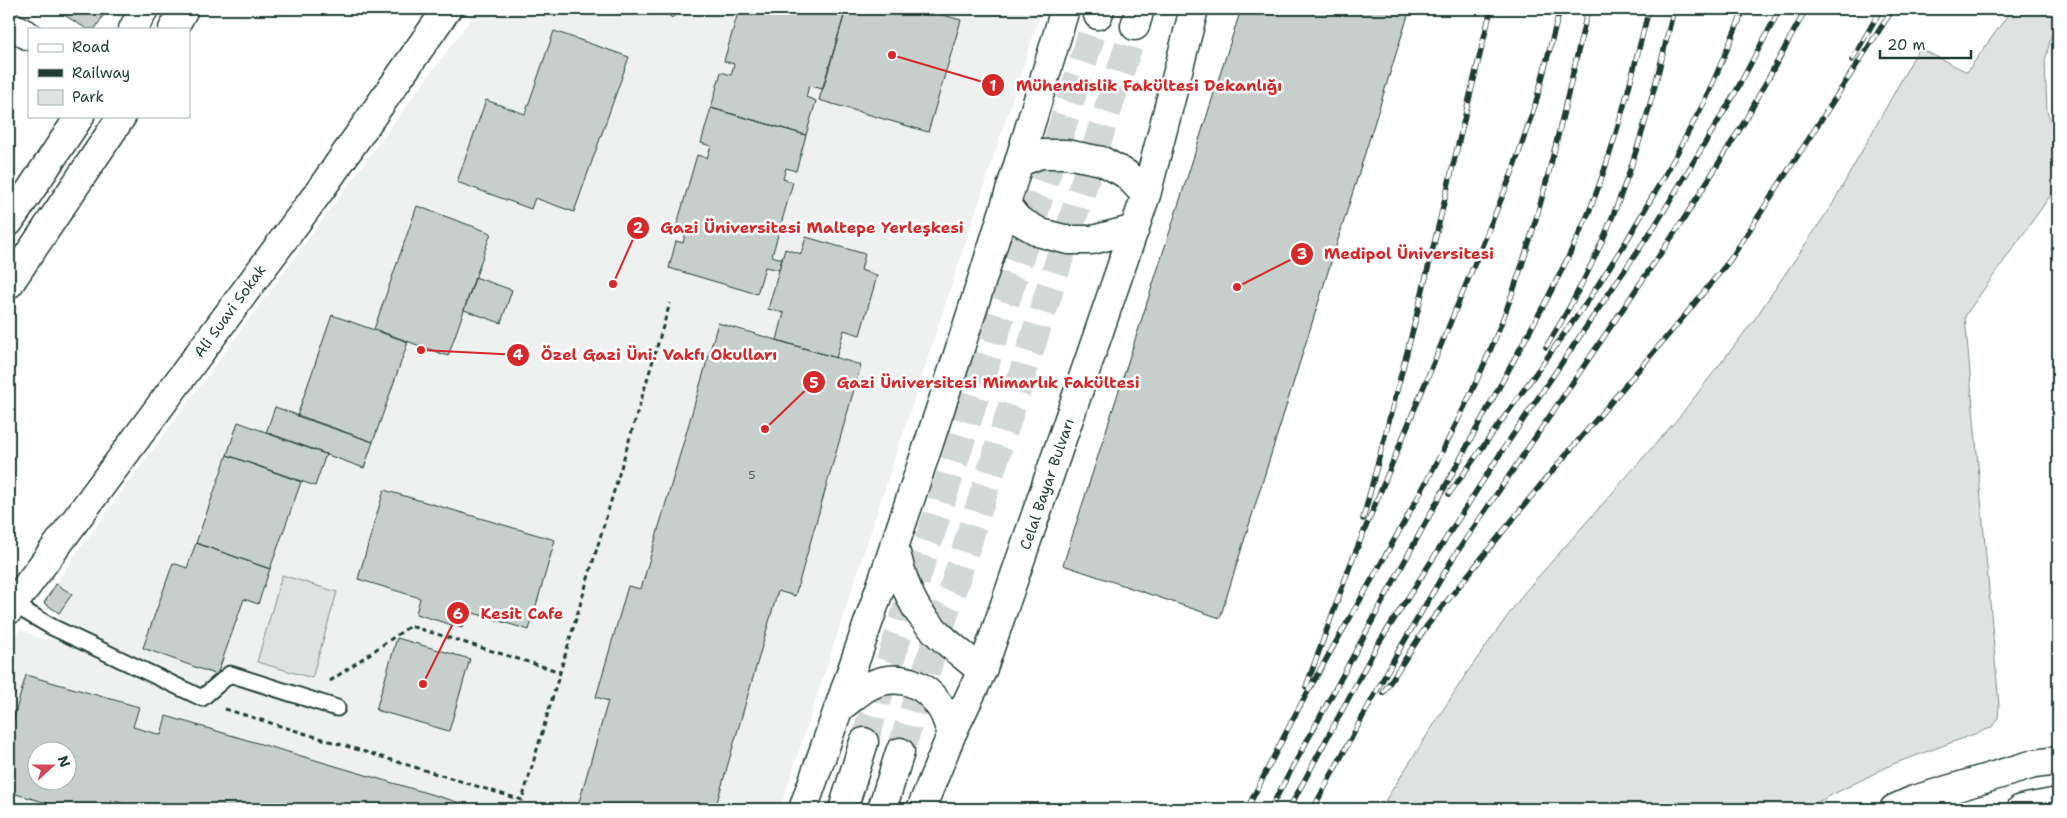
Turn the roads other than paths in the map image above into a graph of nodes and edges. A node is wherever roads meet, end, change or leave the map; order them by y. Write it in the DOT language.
graph roads {
  1 [pos="144,9"];
  2 [pos="184,9"];
  3 [pos="447,9"];
  4 [pos="1065,9"];
  5 [pos="1194,9"];
  6 [pos="9,25"];
  7 [pos="134,28"];
  8 [pos="174,28"];
  9 [pos="28,35"];
  10 [pos="79,118"];
  11 [pos="121,118"];
  12 [pos="1020,162"];
  13 [pos="1146,195"];
  14 [pos="1006,205"];
  15 [pos="9,222"];
  16 [pos="1135,229"];
  17 [pos="9,284"];
  18 [pos="894,546"];
  19 [pos="11,607"];
  20 [pos="982,671"];
  21 [pos="337,708"];
  22 [pos="839,708"];
  23 [pos="952,733"];
  24 [pos="864,742"];
  25 [pos="900,752"];
  26 [pos="2058,761"];
  27 [pos="2058,802"];
  28 [pos="803,809"];
  29 [pos="843,809"];
  30 [pos="882,809"];
  31 [pos="922,809"];
  32 [pos="1894,809"];
  33 [pos="2021,809"];
  1 -- 7 [label="main road"];
  2 -- 8 [label="main road"];
  3 -- 19 [label="main road, Ali Suavi Sokak"];
  4 -- 12 [label="main road"];
  5 -- 13 [label="main road, Celal Bayar Bulvarı"];
  6 -- 9 [label="main road"];
  10 -- 15 [label="main road"];
  11 -- 17 [label="main road"];
  12 -- 13 [label="main road"];
  12 -- 14 [label="main road"];
  13 -- 16 [label="main road, Celal Bayar Bulvarı"];
  14 -- 16 [label="main road"];
  14 -- 18 [label="main road"];
  16 -- 20 [label="main road, Celal Bayar Bulvarı"];
  18 -- 20 [label="main road"];
  18 -- 22 [label="main road"];
  19 -- 21 [label="lane"];
  20 -- 23 [label="main road, Celal Bayar Bulvarı"];
  22 -- 23 [label="main road"];
  22 -- 28 [label="main road"];
  23 -- 31 [label="main road, Celal Bayar Bulvarı"];
  24 -- 29 [label="main road"];
  25 -- 30 [label="main road"];
  26 -- 32 [label="main road"];
  27 -- 33 [label="main road"];
}
